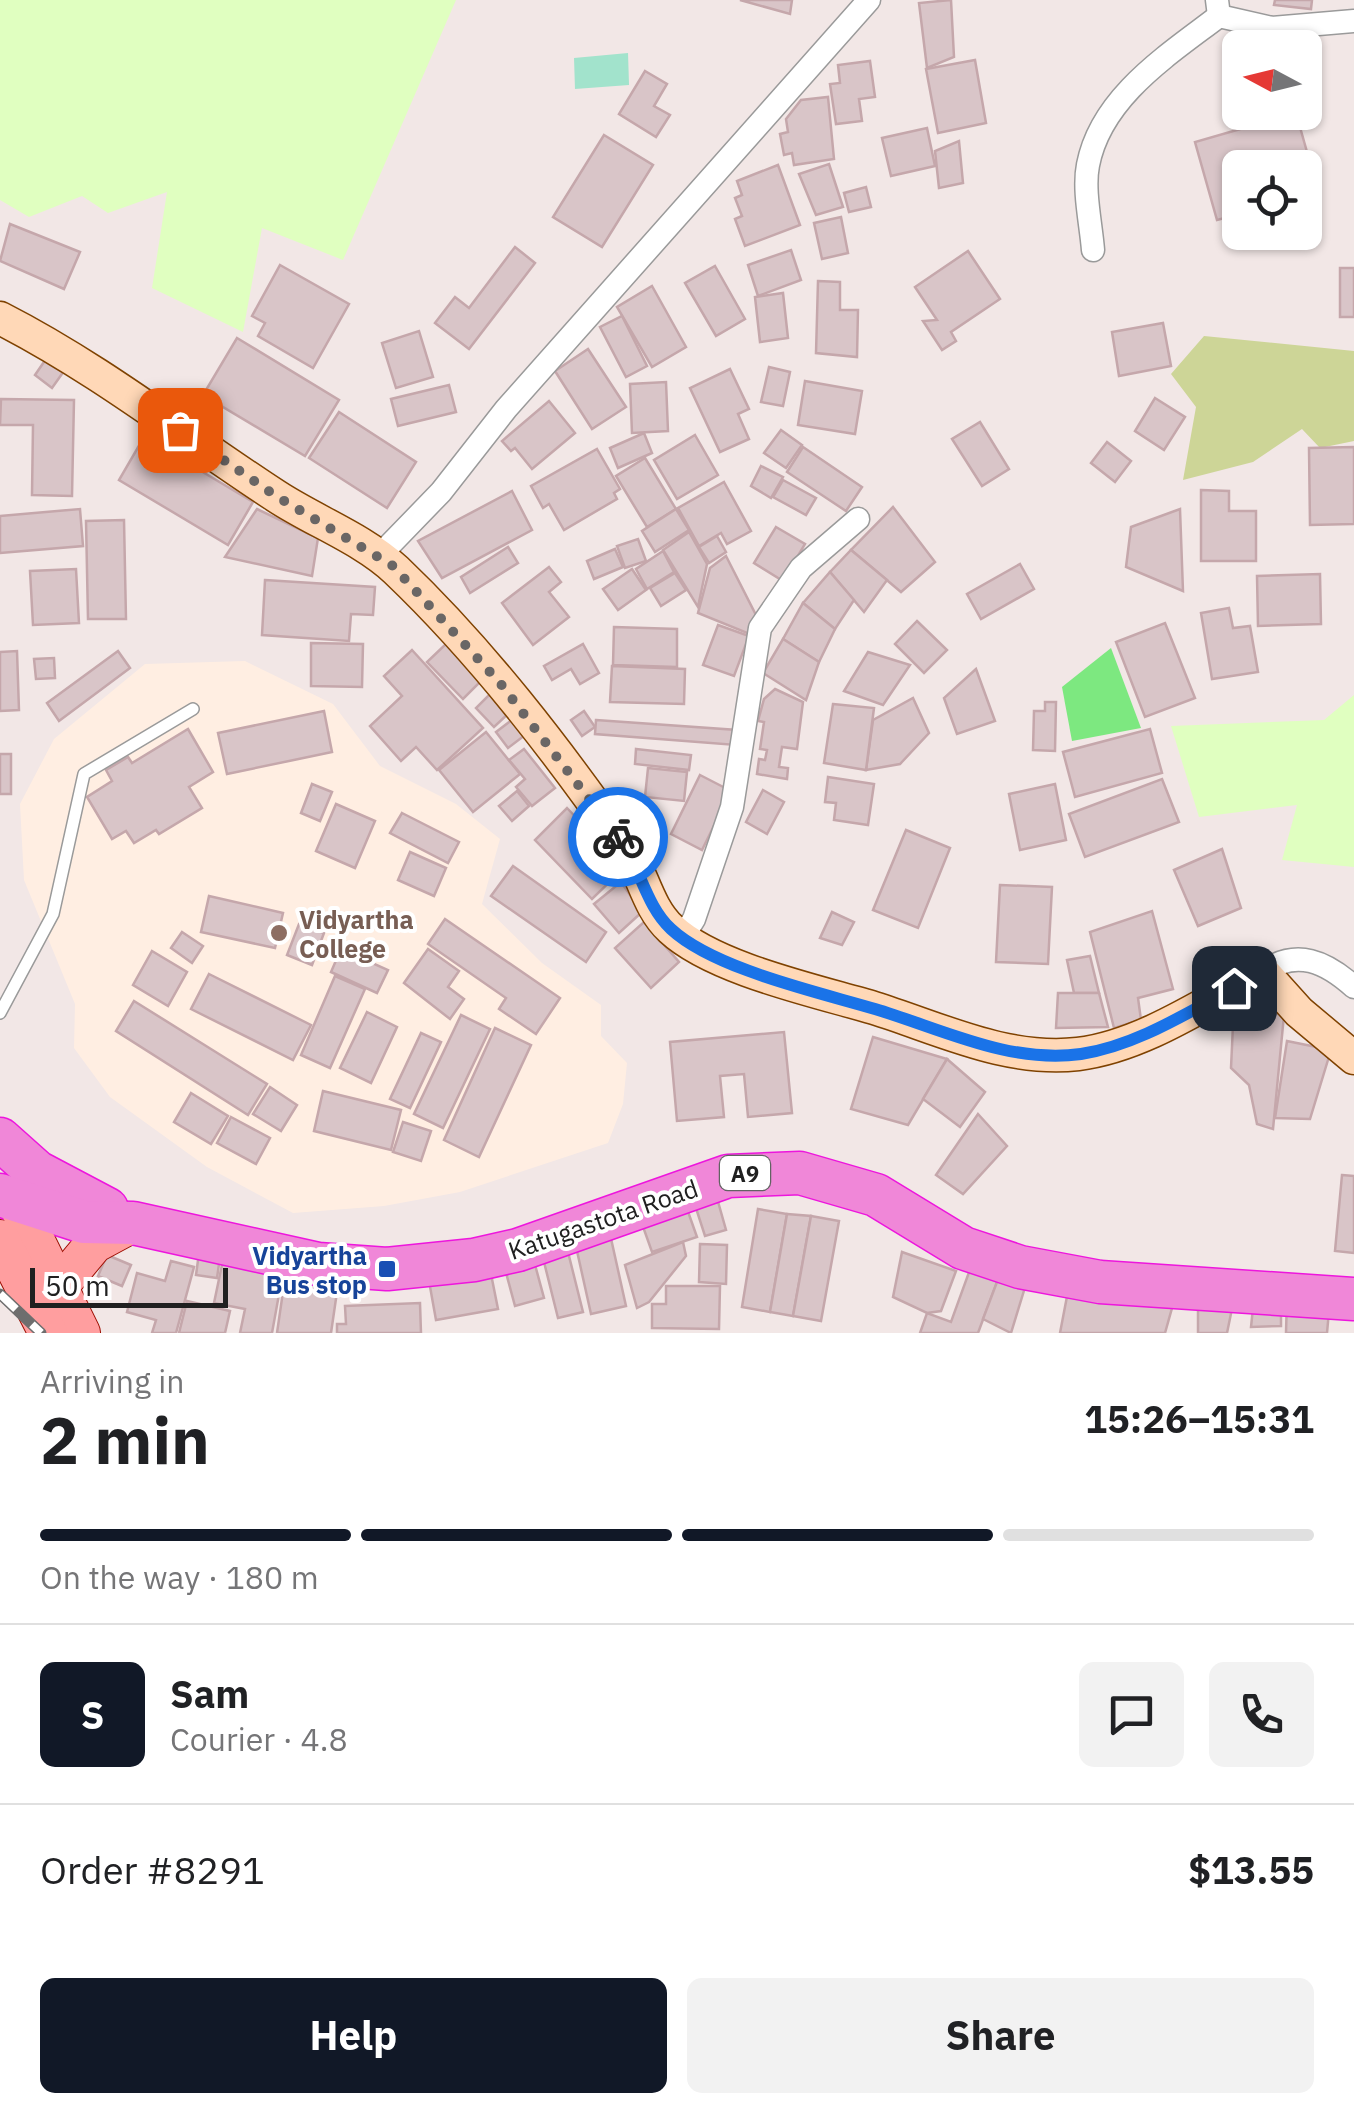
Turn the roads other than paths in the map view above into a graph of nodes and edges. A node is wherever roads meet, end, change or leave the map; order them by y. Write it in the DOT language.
graph roads {
  1 [pos="869,0"];
  2 [pos="1218,8"];
  3 [pos="1354,20"];
  4 [pos="1093,250"];
  5 [pos="0,318"];
  6 [pos="858,518"];
  7 [pos="379,556"];
  8 [pos="193,709"];
  9 [pos="683,938"];
  10 [pos="1263,972"];
  11 [pos="1354,986"];
  12 [pos="0,1013"];
  13 [pos="1354,1058"];
  14 [pos="0,1139"];
  15 [pos="4,1202"];
  16 [pos="133,1223"];
  17 [pos="60,1286"];
  18 [pos="1354,1299"];
  19 [pos="48,1333"];
  20 [pos="80,1333"];
  1 -- 7 [label="street"];
  2 -- 3 [label="street"];
  2 -- 4 [label="street"];
  5 -- 7 [label="street"];
  6 -- 9 [label="street"];
  7 -- 9 [label="street"];
  8 -- 12 [label="lane"];
  9 -- 10 [label="street"];
  10 -- 11 [label="street"];
  10 -- 13 [label="street"];
  14 -- 16 [label="highway, Katugastota Road / A9"];
  15 -- 16 [label="highway, Katugastota Road / A9"];
  15 -- 17 [label="main road"];
  15 -- 19 [label="main road"];
  16 -- 17 [label="main road"];
  16 -- 18 [label="highway, Katugastota Road / A9"];
  17 -- 20 [label="main road"];
}
